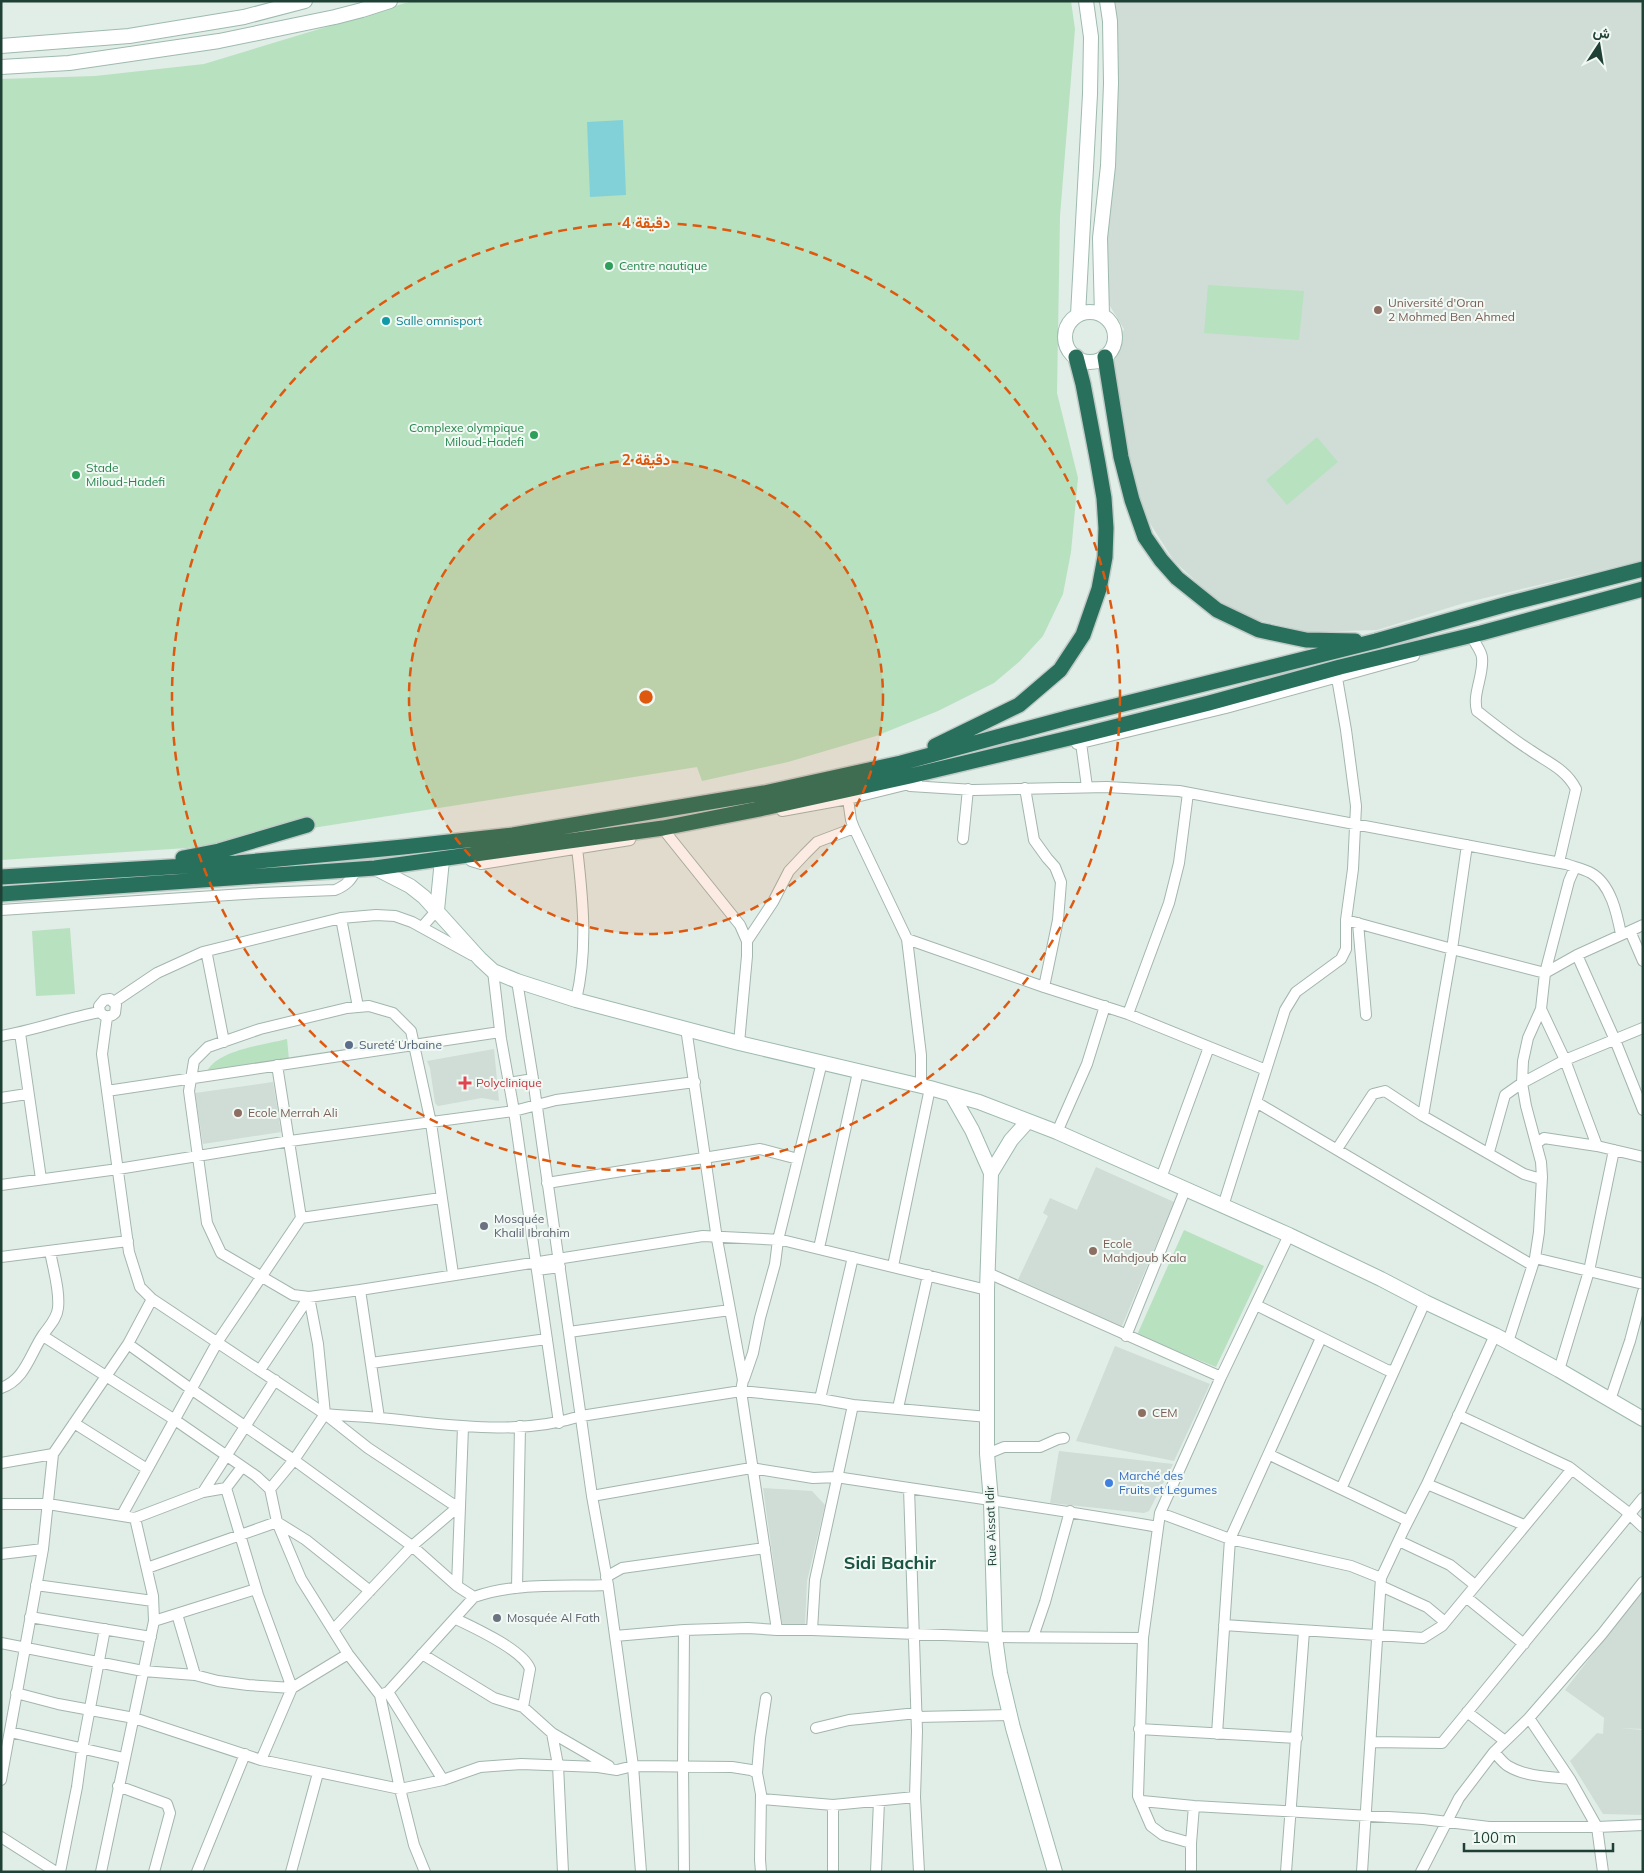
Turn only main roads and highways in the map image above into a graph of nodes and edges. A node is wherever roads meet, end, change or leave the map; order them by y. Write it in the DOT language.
graph roads {
  1 [pos="1076,357"];
  2 [pos="1105,357"];
  3 [pos="1643,569"];
  4 [pos="1643,589"];
  5 [pos="1376,641"];
  6 [pos="902,763"];
  7 [pos="307,825"];
  8 [pos="105,871"];
  9 [pos="1,877"];
  10 [pos="1,894"];
  1 -- 6 [label="highway"];
  2 -- 5 [label="highway"];
  3 -- 5 [label="highway"];
  4 -- 10 [label="highway"];
  5 -- 6 [label="highway"];
  6 -- 8 [label="highway"];
  7 -- 8 [label="highway"];
  8 -- 9 [label="highway"];
}
